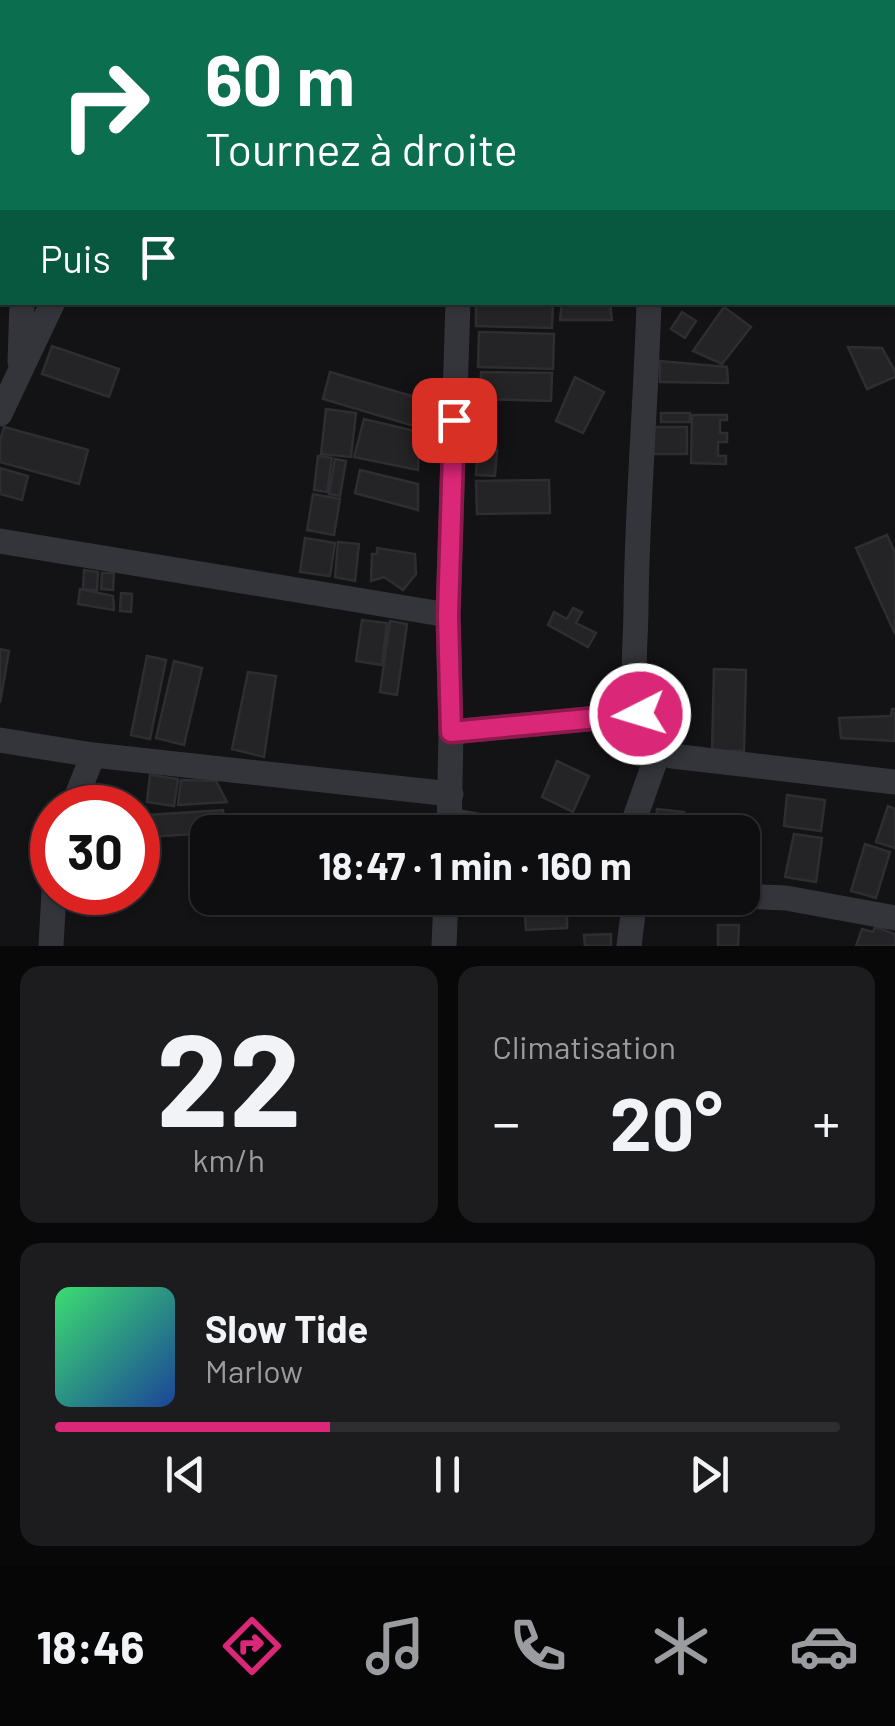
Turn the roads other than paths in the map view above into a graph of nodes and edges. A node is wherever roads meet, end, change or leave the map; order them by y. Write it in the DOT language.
graph roads {
  1 [pos="22,305"];
  2 [pos="52,305"];
  3 [pos="458,305"];
  4 [pos="649,305"];
  5 [pos="20,372"];
  6 [pos="0,414"];
  7 [pos="0,540"];
  8 [pos="448,615"];
  9 [pos="640,714"];
  10 [pos="451,732"];
  11 [pos="0,740"];
  12 [pos="660,748"];
  13 [pos="94,754"];
  14 [pos="895,782"];
  15 [pos="81,785"];
  16 [pos="451,794"];
  17 [pos="450,815"];
  18 [pos="636,815"];
  19 [pos="760,897"];
  20 [pos="53,915"];
  21 [pos="445,915"];
  22 [pos="633,915"];
  23 [pos="895,918"];
  24 [pos="51,946"];
  25 [pos="444,946"];
  26 [pos="630,946"];
  1 -- 5 [label="street"];
  2 -- 5 [label="street"];
  3 -- 8 [label="street"];
  4 -- 9 [label="street"];
  5 -- 6 [label="street"];
  7 -- 8 [label="street"];
  8 -- 10 [label="street"];
  9 -- 10 [label="street"];
  9 -- 12 [label="street"];
  10 -- 16 [label="street"];
  11 -- 13 [label="street"];
  12 -- 14 [label="street"];
  12 -- 18 [label="street"];
  13 -- 15 [label="street"];
  13 -- 16 [label="street"];
  16 -- 17 [label="street"];
  19 -- 23 [label="street"];
  20 -- 24 [label="street"];
  21 -- 25 [label="street"];
  22 -- 26 [label="street"];
}
